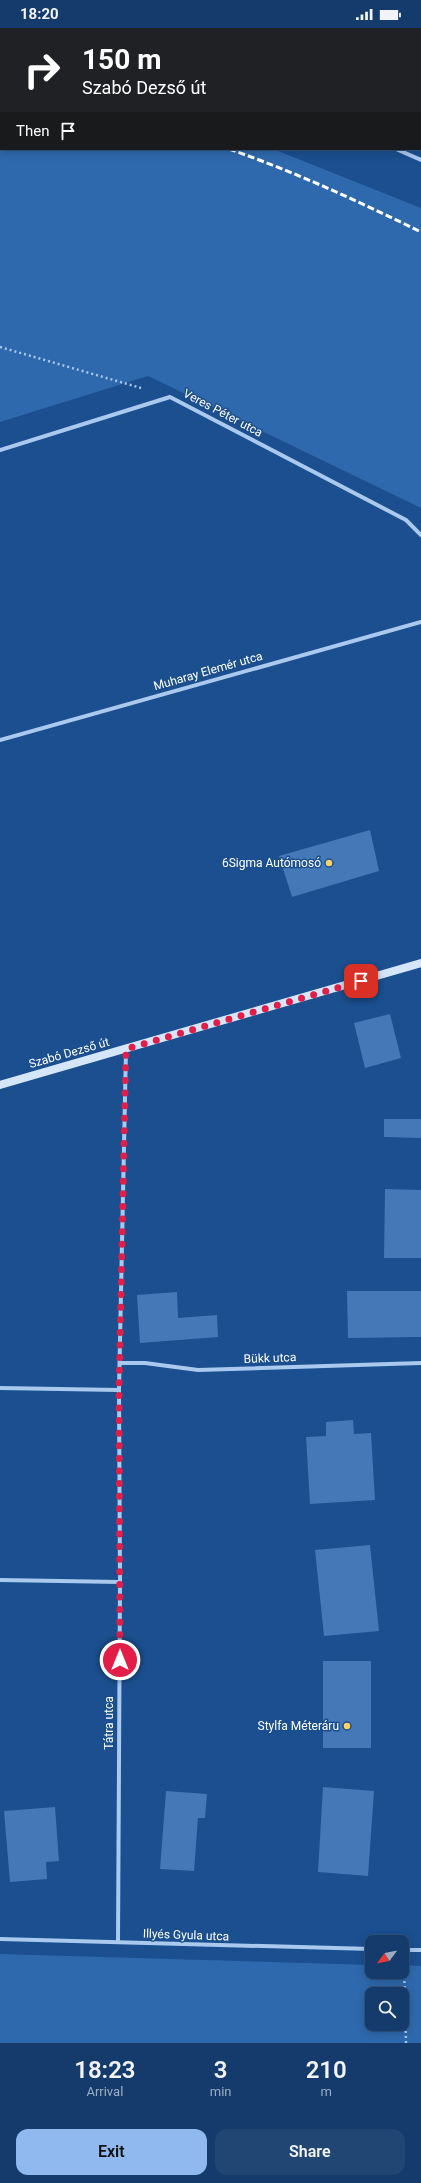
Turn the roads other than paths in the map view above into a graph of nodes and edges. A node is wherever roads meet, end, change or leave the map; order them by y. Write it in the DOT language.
graph roads {
  1 [pos="398,150"];
  2 [pos="421,160"];
  3 [pos="0,450"];
  4 [pos="421,535"];
  5 [pos="421,622"];
  6 [pos="0,740"];
  7 [pos="421,963"];
  8 [pos="126,1049"];
  9 [pos="0,1085"];
  10 [pos="121,1363"];
  11 [pos="421,1363"];
  12 [pos="0,1388"];
  13 [pos="119,1390"];
  14 [pos="0,1580"];
  15 [pos="120,1582"];
  16 [pos="0,1939"];
  17 [pos="118,1942"];
  18 [pos="365,1949"];
  19 [pos="409,1950"];
  20 [pos="421,1950"];
  1 -- 2 [label="street"];
  3 -- 4 [label="street, Veres Péter utca"];
  5 -- 6 [label="street, Muharay Elemér utca"];
  7 -- 8 [label="main road, Szabó Dezső út"];
  8 -- 9 [label="main road, Szabó Dezső út"];
  8 -- 10 [label="street, Tátra utca"];
  10 -- 11 [label="street, Bükk utca"];
  10 -- 13 [label="street, Tátra utca"];
  12 -- 13 [label="street"];
  13 -- 15 [label="street, Tátra utca"];
  14 -- 15 [label="street"];
  15 -- 17 [label="street, Tátra utca"];
  16 -- 17 [label="street, Illyés Gyula utca"];
  17 -- 18 [label="street, Illyés Gyula utca"];
  19 -- 20 [label="street"];
}
